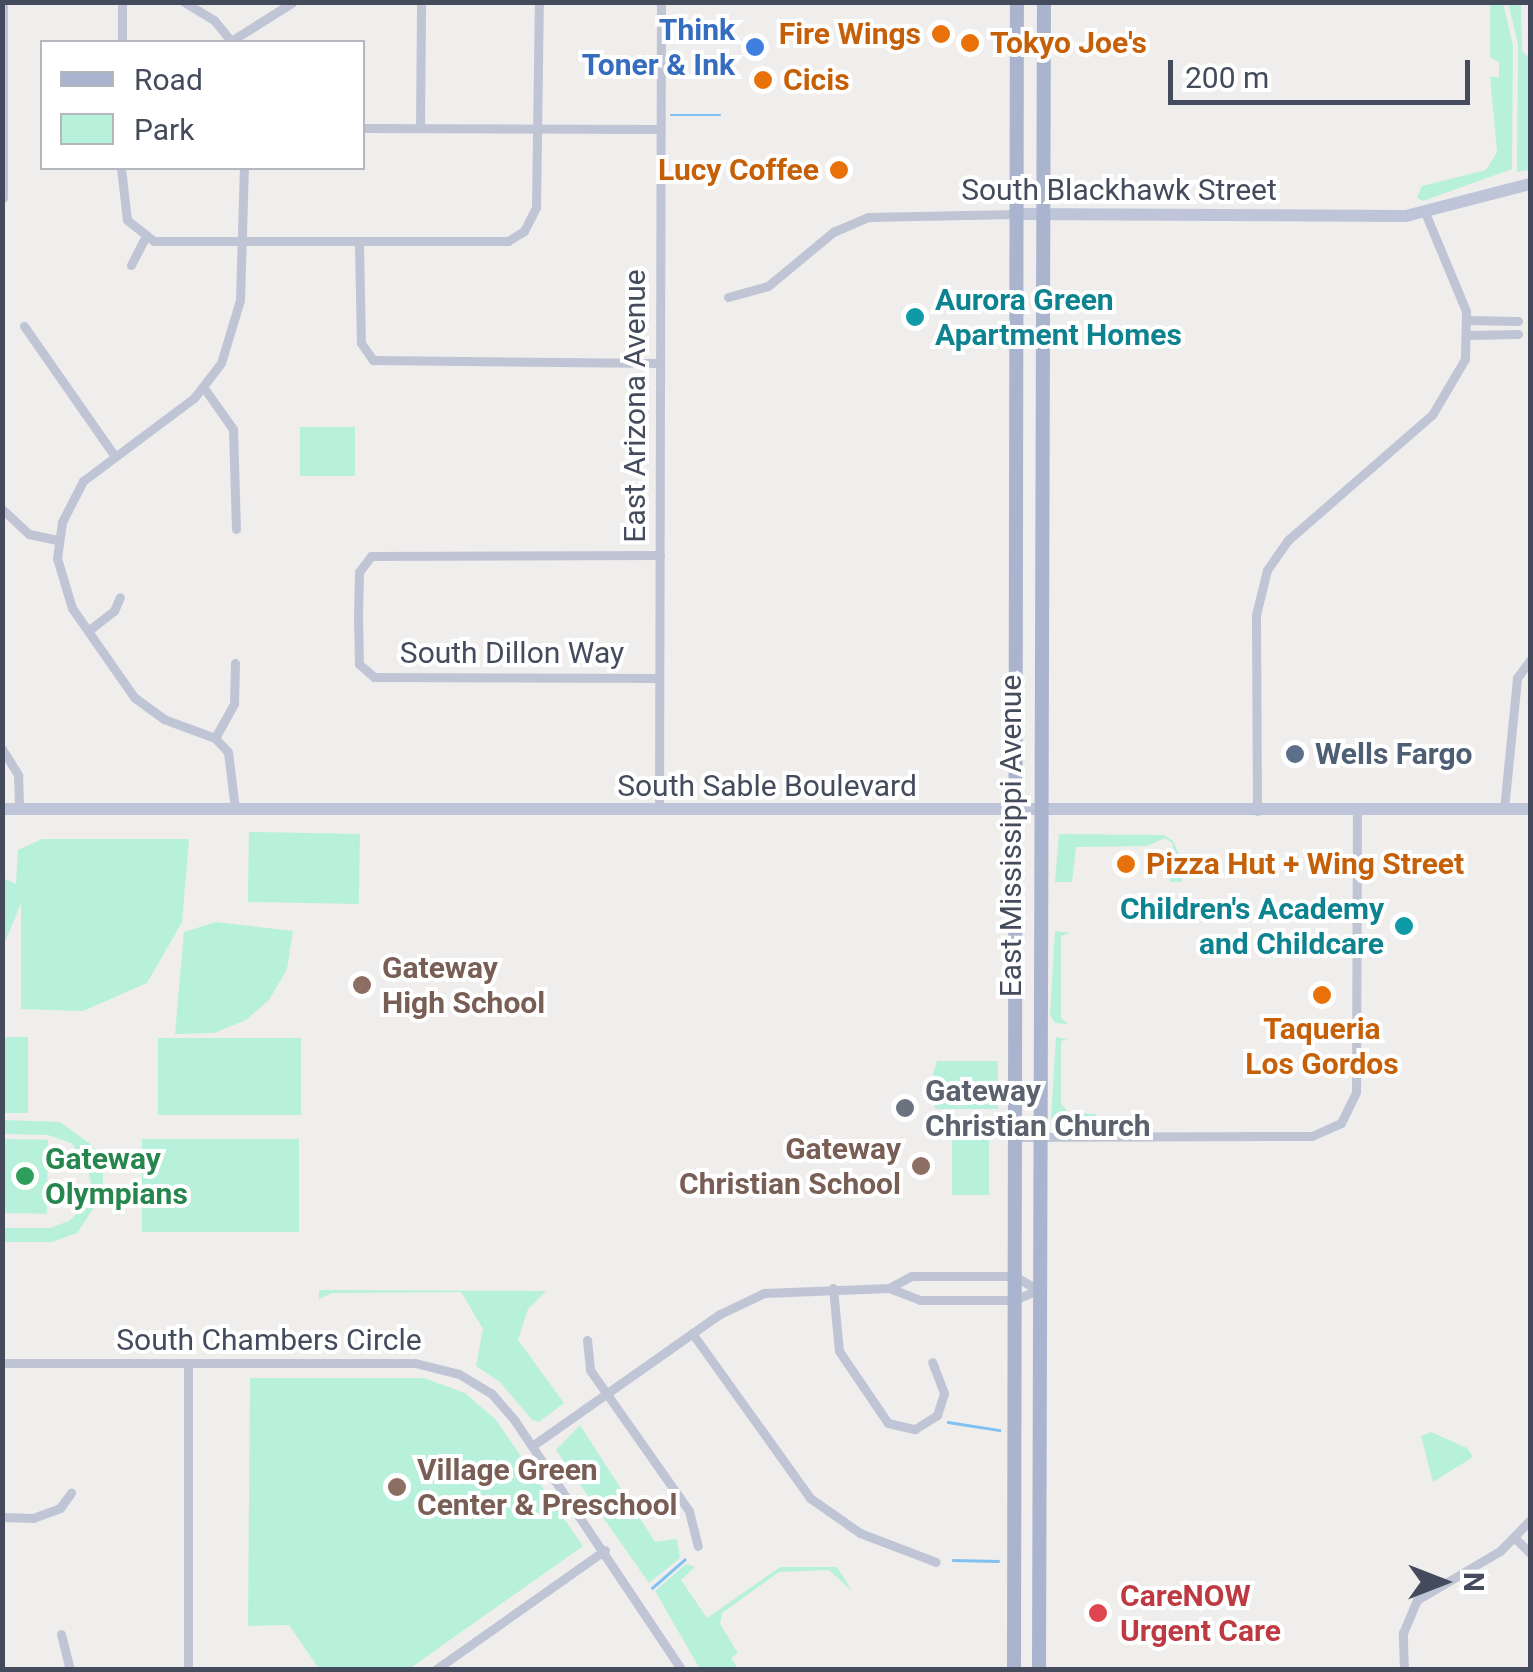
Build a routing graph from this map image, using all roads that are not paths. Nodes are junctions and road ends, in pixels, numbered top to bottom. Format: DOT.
graph roads {
  1 [pos="4,2"];
  2 [pos="122,2"];
  3 [pos="184,2"];
  4 [pos="293,2"];
  5 [pos="421,2"];
  6 [pos="539,2"];
  7 [pos="661,2"];
  8 [pos="1017,2"];
  9 [pos="1044,2"];
  10 [pos="122,40"];
  11 [pos="230,40"];
  12 [pos="235,40"];
  13 [pos="365,128"];
  14 [pos="420,128"];
  15 [pos="539,128"];
  16 [pos="660,129"];
  17 [pos="121,170"];
  18 [pos="244,170"];
  19 [pos="1530,184"];
  20 [pos="3,198"];
  21 [pos="1016,214"];
  22 [pos="1040,214"];
  23 [pos="1426,214"];
  24 [pos="145,237"];
  25 [pos="244,243"];
  26 [pos="360,244"];
  27 [pos="131,265"];
  28 [pos="728,297"];
  29 [pos="1467,320"];
  30 [pos="1518,321"];
  31 [pos="24,326"];
  32 [pos="1518,334"];
  33 [pos="1469,335"];
  34 [pos="660,363"];
  35 [pos="204,388"];
  36 [pos="114,455"];
  37 [pos="2,508"];
  38 [pos="236,529"];
  39 [pos="58,540"];
  40 [pos="660,555"];
  41 [pos="120,597"];
  42 [pos="88,631"];
  43 [pos="1530,660"];
  44 [pos="235,663"];
  45 [pos="659,678"];
  46 [pos="215,738"];
  47 [pos="2,749"];
  48 [pos="2,809"];
  49 [pos="20,809"];
  50 [pos="235,809"];
  51 [pos="1530,809"];
  52 [pos="659,810"];
  53 [pos="1257,810"];
  54 [pos="1357,810"];
  55 [pos="1504,810"];
  56 [pos="1012,813"];
  57 [pos="1038,813"];
  58 [pos="1038,1136"];
  59 [pos="1014,1137"];
  60 [pos="1014,1276"];
  61 [pos="833,1288"];
  62 [pos="889,1288"];
  63 [pos="1038,1290"];
  64 [pos="1014,1300"];
  65 [pos="692,1333"];
  66 [pos="586,1340"];
  67 [pos="932,1362"];
  68 [pos="2,1363"];
  69 [pos="188,1363"];
  70 [pos="606,1393"];
  71 [pos="532,1446"];
  72 [pos="71,1494"];
  73 [pos="2,1517"];
  74 [pos="1530,1520"];
  75 [pos="1514,1537"];
  76 [pos="698,1546"];
  77 [pos="604,1550"];
  78 [pos="1530,1553"];
  79 [pos="936,1562"];
  80 [pos="61,1634"];
  81 [pos="70,1670"];
  82 [pos="188,1670"];
  83 [pos="435,1670"];
  84 [pos="682,1670"];
  85 [pos="1014,1670"];
  86 [pos="1039,1670"];
  87 [pos="1404,1670"];
  1 -- 20 [label="street"];
  2 -- 10 [label="street"];
  3 -- 11 [label="street"];
  4 -- 12 [label="street"];
  5 -- 14 [label="street"];
  6 -- 15 [label="street"];
  7 -- 16 [label="street, East Arizona Avenue"];
  8 -- 21 [label="main road, East Mississippi Avenue"];
  9 -- 22 [label="main road, East Mississippi Avenue"];
  13 -- 14 [label="street"];
  14 -- 15 [label="street"];
  15 -- 16 [label="street"];
  15 -- 26 [label="street"];
  16 -- 34 [label="street, East Arizona Avenue"];
  17 -- 24 [label="street"];
  18 -- 25 [label="street"];
  19 -- 23 [label="street, South Blackhawk Street"];
  21 -- 22 [label="street, South Blackhawk Street"];
  21 -- 28 [label="street, South Blackhawk Street"];
  21 -- 56 [label="main road, East Mississippi Avenue"];
  22 -- 23 [label="street, South Blackhawk Street"];
  22 -- 57 [label="main road, East Mississippi Avenue"];
  23 -- 29 [label="street"];
  24 -- 25 [label="street"];
  24 -- 27 [label="street"];
  25 -- 26 [label="street"];
  25 -- 35 [label="street"];
  26 -- 34 [label="street"];
  29 -- 30 [label="street"];
  29 -- 33 [label="street"];
  31 -- 36 [label="street"];
  32 -- 33 [label="street"];
  33 -- 53 [label="street"];
  34 -- 40 [label="street, East Arizona Avenue"];
  35 -- 36 [label="street"];
  35 -- 38 [label="street"];
  36 -- 39 [label="street"];
  37 -- 39 [label="street"];
  39 -- 42 [label="street"];
  40 -- 45 [label="street, East Arizona Avenue"];
  40 -- 45 [label="street, South Dillon Way"];
  41 -- 42 [label="street"];
  42 -- 46 [label="street"];
  43 -- 55 [label="street"];
  44 -- 46 [label="street"];
  45 -- 52 [label="street, East Arizona Avenue"];
  46 -- 50 [label="street"];
  47 -- 49 [label="street"];
  48 -- 49 [label="street, South Sable Boulevard"];
  49 -- 50 [label="street, South Sable Boulevard"];
  50 -- 52 [label="street, South Sable Boulevard"];
  51 -- 55 [label="street, South Sable Boulevard"];
  52 -- 56 [label="street, South Sable Boulevard"];
  53 -- 54 [label="street, South Sable Boulevard"];
  53 -- 57 [label="street, South Sable Boulevard"];
  54 -- 55 [label="street, South Sable Boulevard"];
  54 -- 58 [label="street"];
  56 -- 57 [label="street, South Sable Boulevard"];
  56 -- 59 [label="main road, East Mississippi Avenue"];
  57 -- 58 [label="main road, East Mississippi Avenue"];
  58 -- 59 [label="street"];
  58 -- 63 [label="main road, East Mississippi Avenue"];
  59 -- 60 [label="main road, East Mississippi Avenue"];
  60 -- 62 [label="street"];
  60 -- 63 [label="street"];
  60 -- 64 [label="main road, East Mississippi Avenue"];
  61 -- 62 [label="street"];
  61 -- 65 [label="street"];
  61 -- 67 [label="street"];
  62 -- 64 [label="street"];
  63 -- 64 [label="street"];
  63 -- 86 [label="main road, East Mississippi Avenue"];
  64 -- 85 [label="main road, East Mississippi Avenue"];
  65 -- 70 [label="street"];
  65 -- 79 [label="street"];
  66 -- 70 [label="street"];
  68 -- 69 [label="street, South Chambers Circle"];
  69 -- 71 [label="street, South Chambers Circle"];
  69 -- 82 [label="street"];
  70 -- 71 [label="street"];
  70 -- 76 [label="street"];
  71 -- 77 [label="street, South Chambers Circle"];
  72 -- 73 [label="street"];
  74 -- 75 [label="street"];
  75 -- 78 [label="street"];
  75 -- 87 [label="street"];
  77 -- 83 [label="street"];
  77 -- 84 [label="street, South Chambers Circle"];
  80 -- 81 [label="street"];
}
